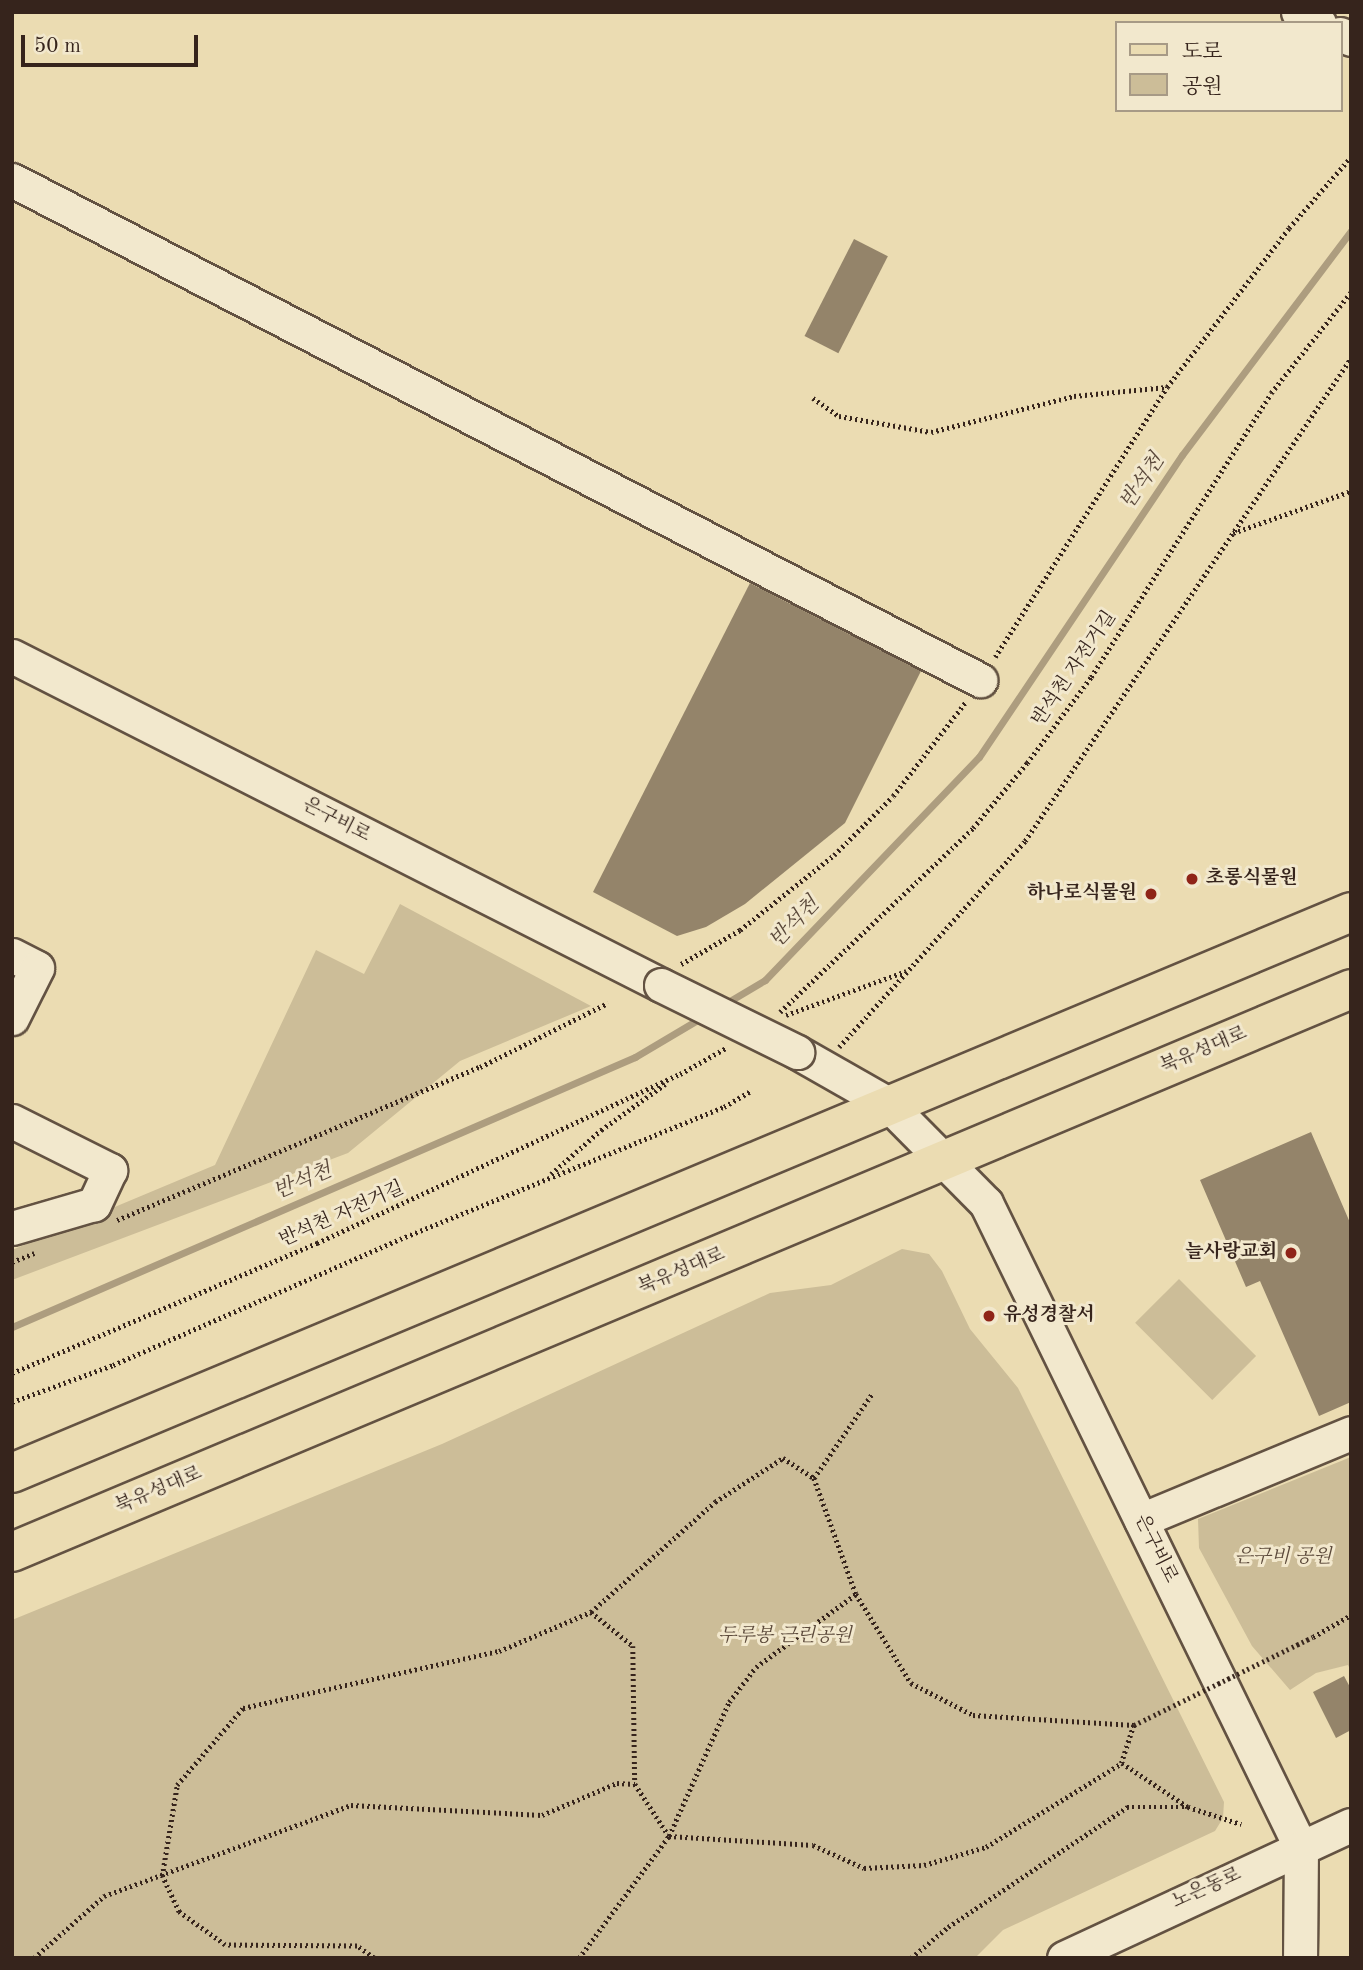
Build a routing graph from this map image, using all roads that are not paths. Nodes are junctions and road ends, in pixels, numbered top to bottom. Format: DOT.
graph roads {
  1 [pos="1298,12"];
  2 [pos="1314,21"];
  3 [pos="12,180"];
  4 [pos="12,656"];
  5 [pos="980,680"];
  6 [pos="1351,912"];
  7 [pos="12,955"];
  8 [pos="1351,989"];
  9 [pos="12,1018"];
  10 [pos="888,1104"];
  11 [pos="12,1121"];
  12 [pos="946,1162"];
  13 [pos="12,1228"];
  14 [pos="1351,1433"];
  15 [pos="12,1473"];
  16 [pos="1140,1520"];
  17 [pos="12,1552"];
  18 [pos="1351,1825"];
  19 [pos="1301,1848"];
  20 [pos="1064,1958"];
  21 [pos="1300,1958"];
  1 -- 2 [label="street"];
  3 -- 5 [label="street"];
  4 -- 10 [label="street, 은구비로, bridge"];
  6 -- 10 [label="main road"];
  7 -- 9 [label="street"];
  8 -- 12 [label="main road, 북유성대로"];
  10 -- 12 [label="street, 은구비로"];
  10 -- 15 [label="main road"];
  11 -- 13 [label="street"];
  12 -- 16 [label="street, 은구비로"];
  12 -- 17 [label="main road, 북유성대로"];
  14 -- 16 [label="street"];
  16 -- 19 [label="street, 은구비로"];
  18 -- 19 [label="street, 노은동로"];
  19 -- 20 [label="street, 노은동로"];
  19 -- 21 [label="street, 은구비로"];
}
